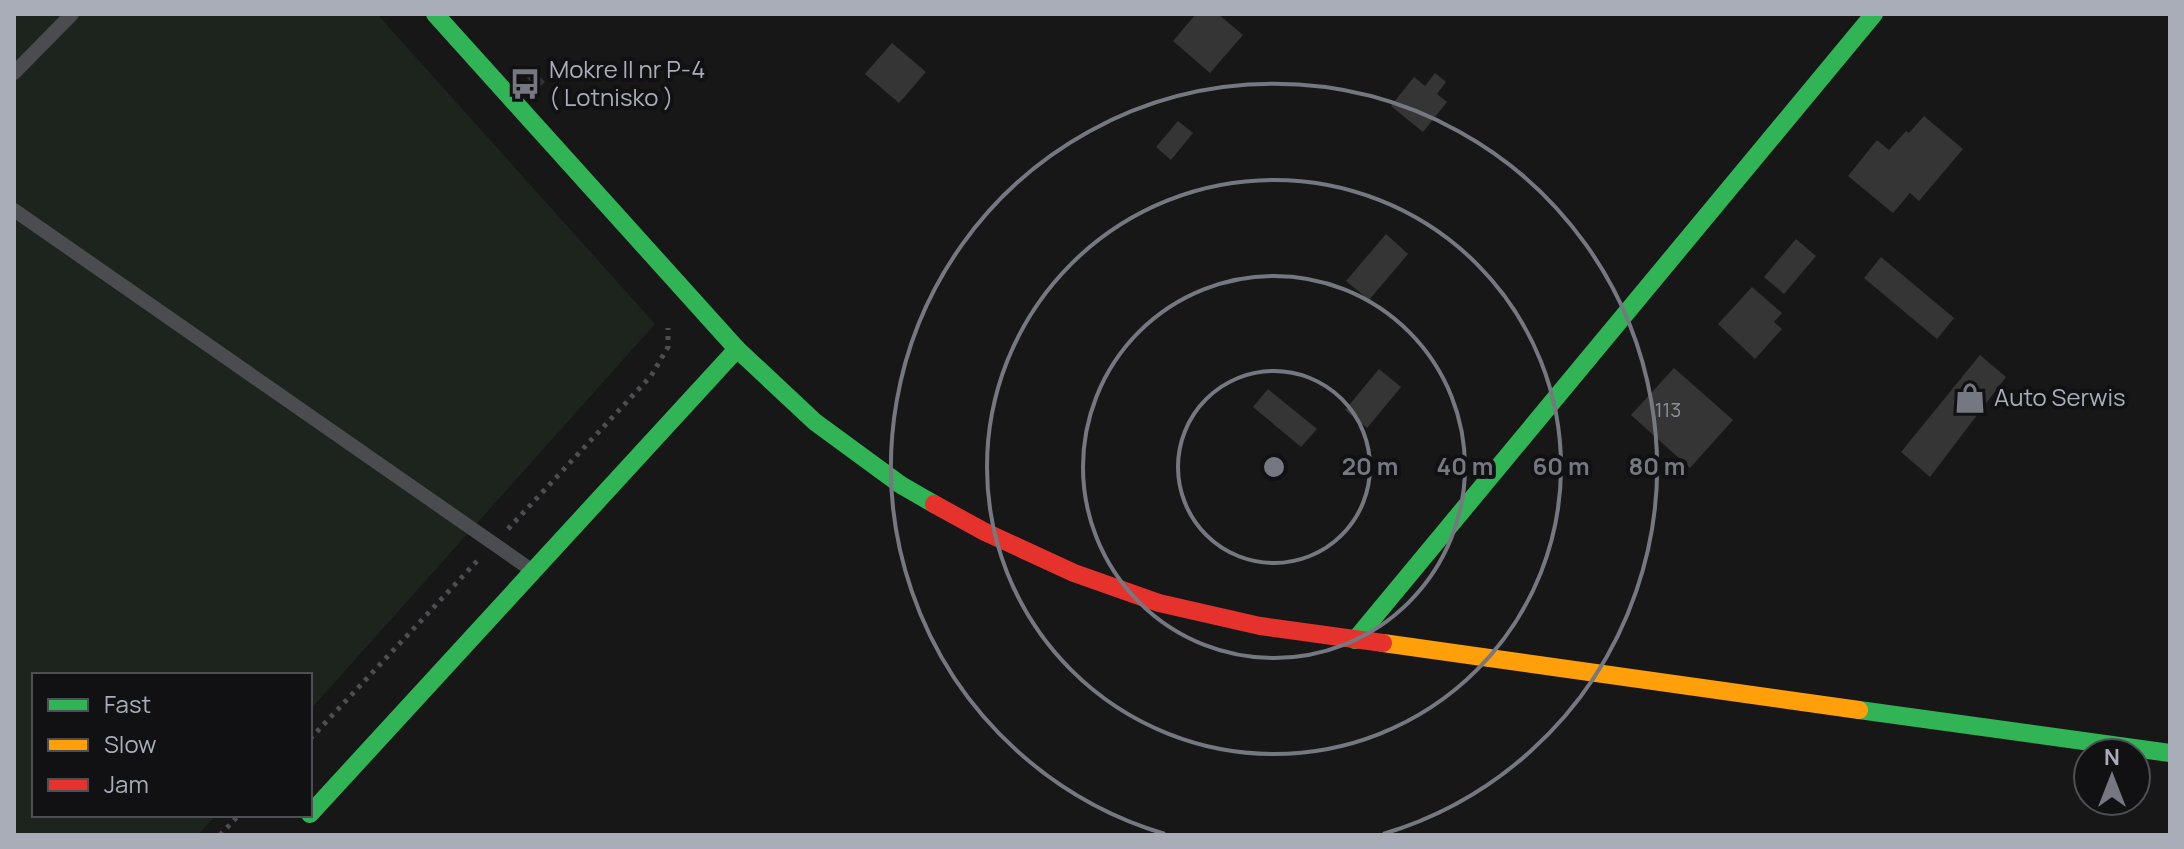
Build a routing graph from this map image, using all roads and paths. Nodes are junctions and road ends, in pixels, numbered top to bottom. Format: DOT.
graph roads {
  1 [pos="72,14"];
  2 [pos="435,14"];
  3 [pos="1874,14"];
  4 [pos="14,73"];
  5 [pos="14,210"];
  6 [pos="692,301"];
  7 [pos="737,349"];
  8 [pos="494,544"];
  9 [pos="533,571"];
  10 [pos="1355,640"];
  11 [pos="312,737"];
  12 [pos="2170,753"];
  13 [pos="312,811"];
  14 [pos="237,817"];
  15 [pos="220,835"];
  1 -- 4 [label="lane"];
  2 -- 6 [label="street"];
  3 -- 10 [label="street"];
  5 -- 8 [label="lane"];
  6 -- 7 [label="street"];
  6 -- 8 [label="path"];
  7 -- 9 [label="street"];
  7 -- 10 [label="street"];
  8 -- 9 [label="lane"];
  8 -- 11 [label="path"];
  9 -- 13 [label="street"];
  10 -- 12 [label="street"];
  14 -- 15 [label="path"];
}
